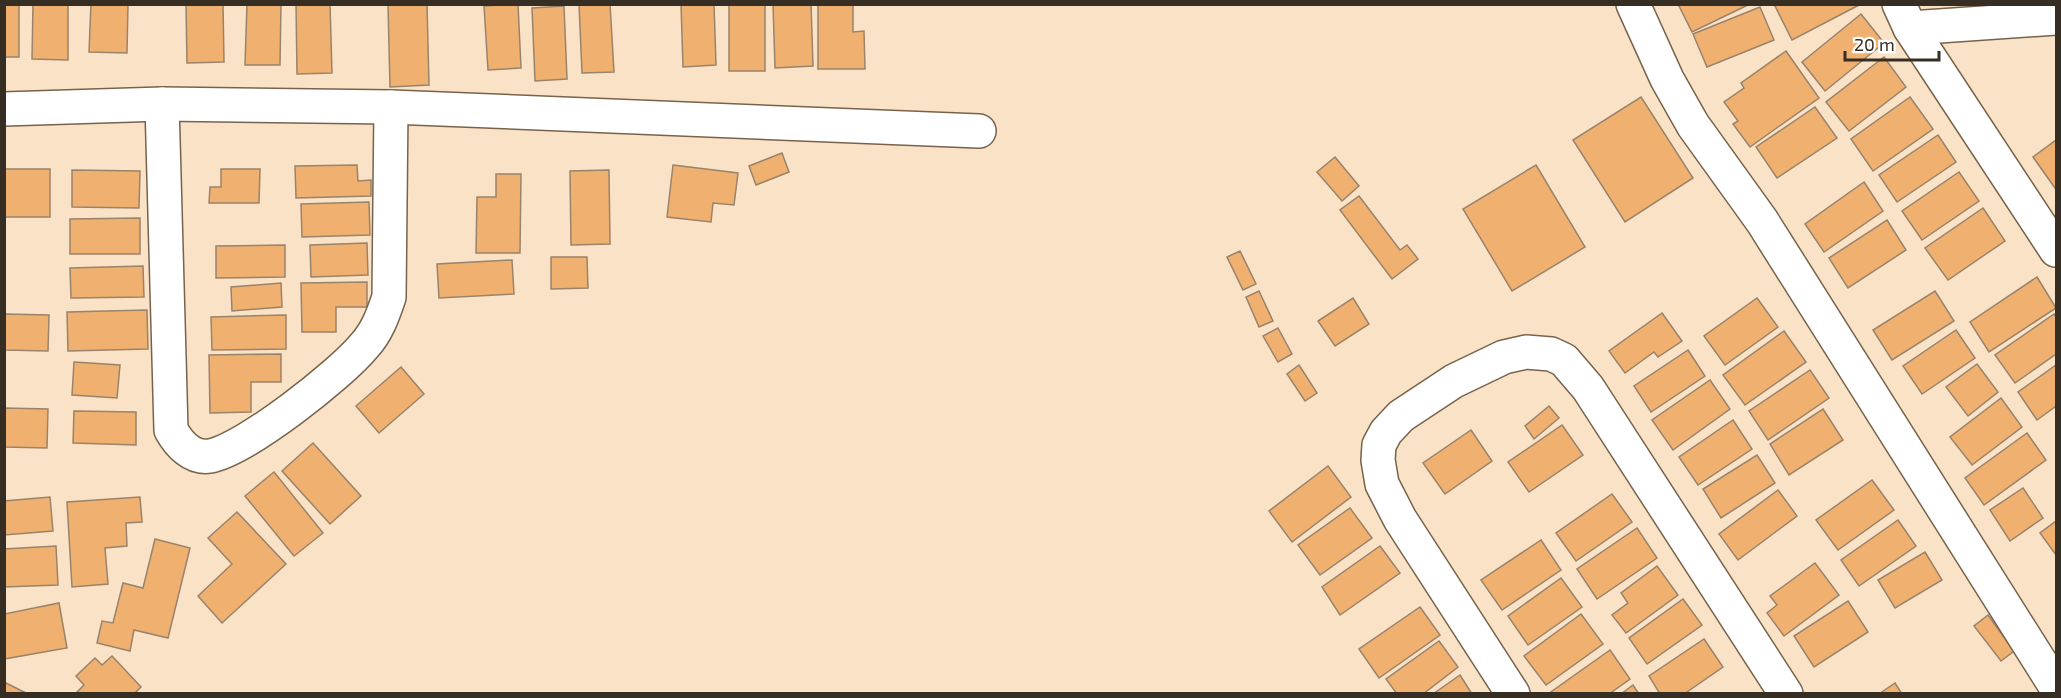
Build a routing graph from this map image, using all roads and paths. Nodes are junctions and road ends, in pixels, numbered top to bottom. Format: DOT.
graph roads {
  1 [pos="1633,4"];
  2 [pos="1904,16"];
  3 [pos="2056,18"];
  4 [pos="162,104"];
  5 [pos="392,107"];
  6 [pos="4,109"];
  7 [pos="979,131"];
  8 [pos="2056,250"];
  9 [pos="2056,687"];
  10 [pos="1513,693"];
  11 [pos="1786,693"];
  1 -- 9 [label="street"];
  2 -- 3 [label="street"];
  2 -- 8 [label="street"];
  4 -- 5 [label="street"];
  4 -- 5 [label="street"];
  4 -- 6 [label="street"];
  5 -- 7 [label="street"];
  10 -- 11 [label="street"];
}
